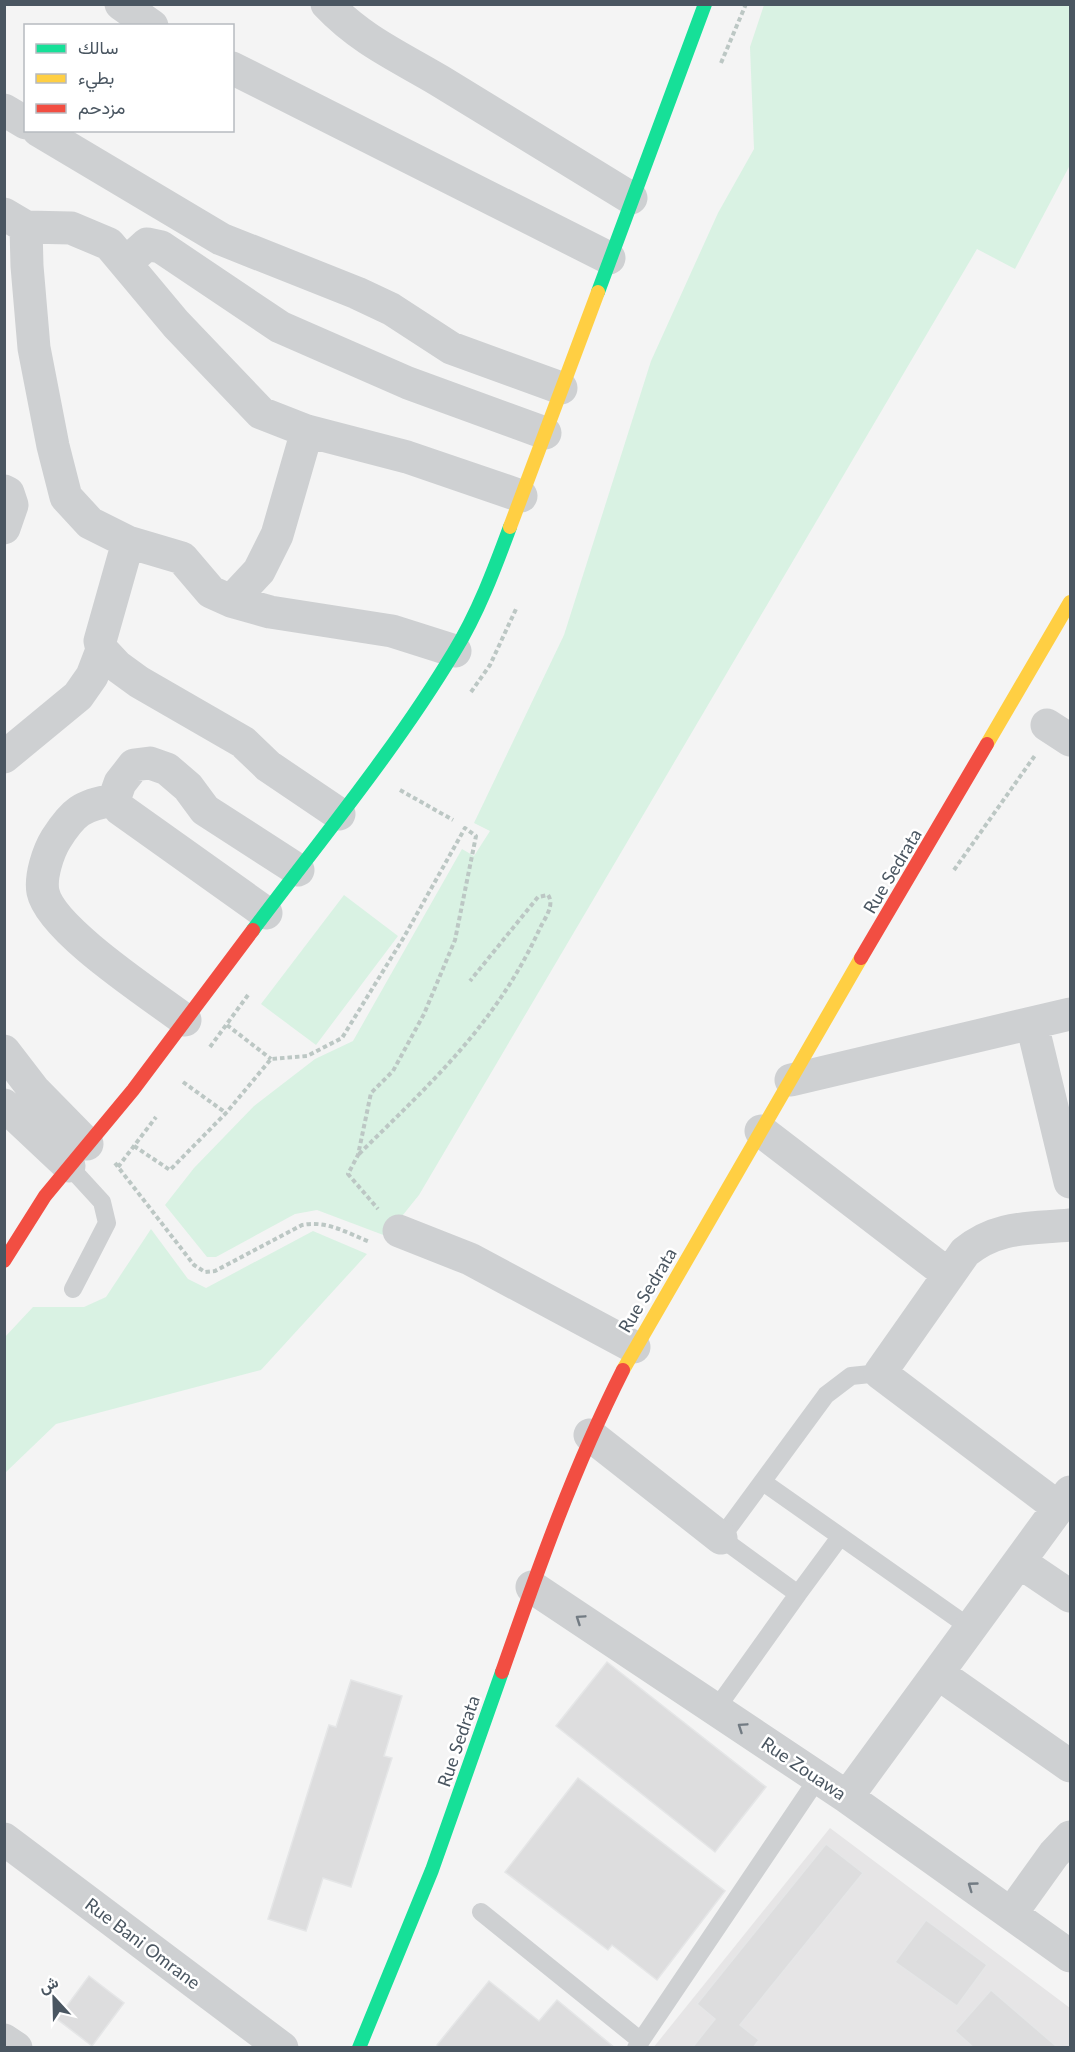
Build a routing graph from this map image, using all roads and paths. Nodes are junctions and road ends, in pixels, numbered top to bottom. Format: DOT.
graph roads {
  1 [pos="121,4"];
  2 [pos="327,4"];
  3 [pos="705,4"];
  4 [pos="149,24"];
  5 [pos="234,69"];
  6 [pos="4,110"];
  7 [pos="24,122"];
  8 [pos="41,132"];
  9 [pos="631,198"];
  10 [pos="15,221"];
  11 [pos="609,258"];
  12 [pos="126,263"];
  13 [pos="561,388"];
  14 [pos="307,431"];
  15 [pos="545,433"];
  16 [pos="4,491"];
  17 [pos="521,496"];
  18 [pos="4,528"];
  19 [pos="128,542"];
  20 [pos="231,601"];
  21 [pos="1071,602"];
  22 [pos="102,650"];
  23 [pos="454,651"];
  24 [pos="1057,731"];
  25 [pos="4,757"];
  26 [pos="400,790"];
  27 [pos="114,801"];
  28 [pos="991,801"];
  29 [pos="1000,805"];
  30 [pos="339,814"];
  31 [pos="453,820"];
  32 [pos="298,870"];
  33 [pos="952,873"];
  34 [pos="266,913"];
  35 [pos="470,981"];
  36 [pos="1071,1014"];
  37 [pos="185,1020"];
  38 [pos="1032,1024"];
  39 [pos="226,1025"];
  40 [pos="4,1051"];
  41 [pos="271,1059"];
  42 [pos="791,1080"];
  43 [pos="183,1082"];
  44 [pos="4,1105"];
  45 [pos="226,1113"];
  46 [pos="761,1131"];
  47 [pos="134,1146"];
  48 [pos="78,1155"];
  49 [pos="358,1155"];
  50 [pos="123,1174"];
  51 [pos="1071,1182"];
  52 [pos="1071,1225"];
  53 [pos="399,1231"];
  54 [pos="369,1242"];
  55 [pos="4,1261"];
  56 [pos="949,1275"];
  57 [pos="73,1289"];
  58 [pos="634,1347"];
  59 [pos="880,1373"];
  60 [pos="590,1435"];
  61 [pos="763,1482"];
  62 [pos="1065,1500"];
  63 [pos="840,1537"];
  64 [pos="721,1538"];
  65 [pos="1021,1563"];
  66 [pos="532,1587"];
  67 [pos="798,1594"];
  68 [pos="1071,1596"];
  69 [pos="972,1629"];
  70 [pos="939,1674"];
  71 [pos="716,1709"];
  72 [pos="1071,1766"];
  73 [pos="818,1778"];
  74 [pos="847,1797"];
  75 [pos="1071,1837"];
  76 [pos="4,1839"];
  77 [pos="481,1912"];
  78 [pos="1011,1914"];
  79 [pos="1071,1956"];
  80 [pos="639,2044"];
  81 [pos="282,2048"];
  82 [pos="359,2048"];
  1 -- 4 [label="street"];
  2 -- 9 [label="street"];
  3 -- 9 [label="street"];
  5 -- 11 [label="street"];
  6 -- 7 [label="street"];
  8 -- 13 [label="street"];
  9 -- 11 [label="street"];
  10 -- 12 [label="street"];
  10 -- 19 [label="street"];
  11 -- 13 [label="street"];
  12 -- 14 [label="street"];
  12 -- 15 [label="street"];
  13 -- 15 [label="street"];
  14 -- 17 [label="street"];
  14 -- 20 [label="street"];
  15 -- 17 [label="street"];
  16 -- 18 [label="street"];
  17 -- 23 [label="street"];
  19 -- 20 [label="street"];
  19 -- 22 [label="street"];
  20 -- 23 [label="street"];
  21 -- 42 [label="street, Rue Sedrata"];
  22 -- 25 [label="street"];
  22 -- 30 [label="street"];
  23 -- 30 [label="street"];
  24 -- 29 [label="path"];
  26 -- 31 [label="path"];
  27 -- 32 [label="street"];
  27 -- 34 [label="street"];
  27 -- 37 [label="street"];
  28 -- 29 [label="path"];
  29 -- 33 [label="path"];
  30 -- 32 [label="street"];
  32 -- 34 [label="street"];
  34 -- 37 [label="street"];
  35 -- 49 [label="path"];
  36 -- 38 [label="street"];
  37 -- 48 [label="street"];
  38 -- 42 [label="street"];
  38 -- 51 [label="street"];
  39 -- 41 [label="path"];
  40 -- 48 [label="street"];
  41 -- 45 [label="path"];
  41 -- 49 [label="path"];
  42 -- 46 [label="street, Rue Sedrata"];
  43 -- 45 [label="path"];
  44 -- 48 [label="street"];
  45 -- 47 [label="path"];
  46 -- 56 [label="street"];
  46 -- 58 [label="street, Rue Sedrata"];
  48 -- 55 [label="street"];
  48 -- 57 [label="lane"];
  49 -- 53 [label="path"];
  50 -- 54 [label="path"];
  52 -- 56 [label="street"];
  53 -- 58 [label="street"];
  56 -- 59 [label="street"];
  58 -- 60 [label="street, Rue Sedrata"];
  59 -- 61 [label="lane"];
  59 -- 62 [label="street"];
  60 -- 64 [label="street"];
  60 -- 66 [label="street, Rue Sedrata"];
  61 -- 63 [label="lane"];
  61 -- 64 [label="lane"];
  62 -- 65 [label="street"];
  63 -- 67 [label="lane"];
  63 -- 69 [label="lane"];
  64 -- 67 [label="lane"];
  65 -- 68 [label="street"];
  65 -- 69 [label="street"];
  71 -- 66 [label="street, Rue Zouawa, one-way"];
  66 -- 82 [label="street, Rue Sedrata"];
  67 -- 71 [label="lane"];
  69 -- 70 [label="street"];
  70 -- 72 [label="street"];
  70 -- 74 [label="street"];
  73 -- 71 [label="street, Rue Zouawa, one-way"];
  73 -- 74 [label="street, Rue Zouawa"];
  73 -- 80 [label="lane"];
  78 -- 74 [label="street, Rue Zouawa, one-way"];
  75 -- 78 [label="street"];
  76 -- 81 [label="street, Rue Bani Omrane"];
  77 -- 80 [label="lane"];
  78 -- 79 [label="street, Rue Zouawa"];
}
